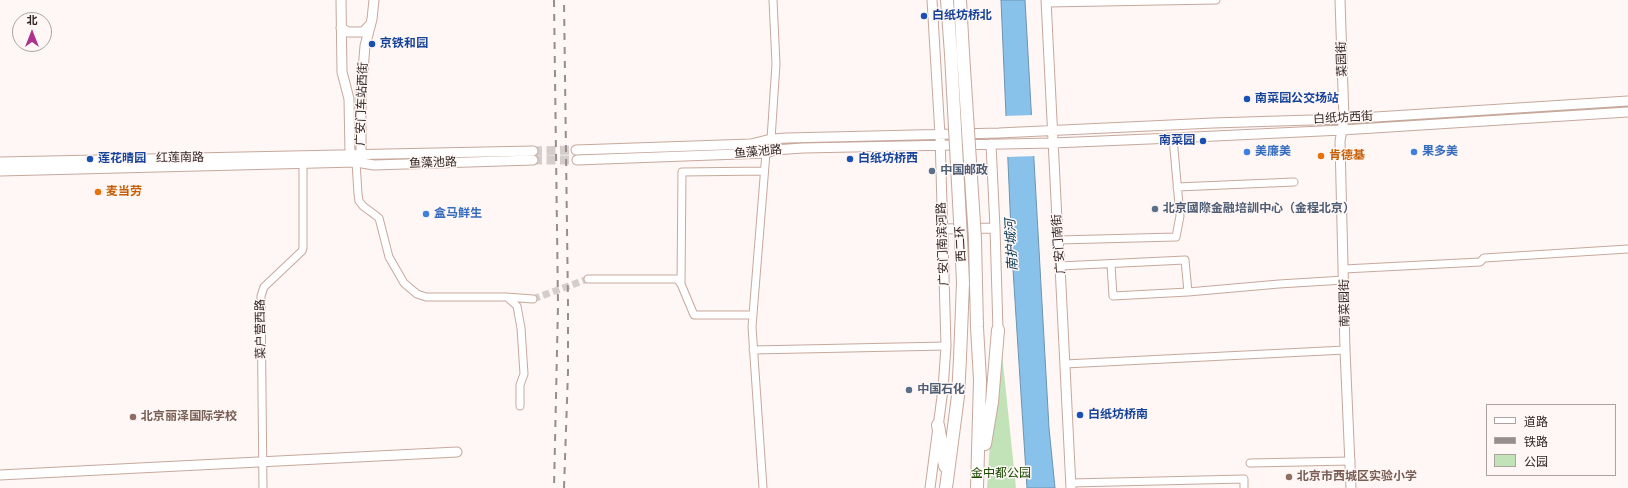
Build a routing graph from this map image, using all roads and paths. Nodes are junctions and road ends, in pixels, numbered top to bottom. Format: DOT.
graph roads {
  1 [pos="341,0"];
  2 [pos="374,0"];
  3 [pos="773,0"];
  4 [pos="932,0"];
  5 [pos="947,0"];
  6 [pos="960,0"];
  7 [pos="1216,0"];
  8 [pos="1340,0"];
  9 [pos="1049,2"];
  10 [pos="370,25"];
  11 [pos="341,28"];
  12 [pos="1628,100"];
  13 [pos="1628,112"];
  14 [pos="1344,119"];
  15 [pos="1055,129"];
  16 [pos="1342,130"];
  17 [pos="940,134"];
  18 [pos="1173,138"];
  19 [pos="771,140"];
  20 [pos="1056,143"];
  21 [pos="995,144"];
  22 [pos="940,145"];
  23 [pos="766,153"];
  24 [pos="350,154"];
  25 [pos="533,155"];
  26 [pos="359,158"];
  27 [pos="0,162"];
  28 [pos="303,164"];
  29 [pos="0,171"];
  30 [pos="764,171"];
  31 [pos="1294,182"];
  32 [pos="1176,187"];
  33 [pos="995,228"];
  34 [pos="943,229"];
  35 [pos="1060,240"];
  36 [pos="1628,249"];
  37 [pos="1111,265"];
  38 [pos="1063,266"];
  39 [pos="1344,268"];
  40 [pos="588,279"];
  41 [pos="1344,280"];
  42 [pos="681,284"];
  43 [pos="1188,292"];
  44 [pos="506,297"];
  45 [pos="533,299"];
  46 [pos="752,314"];
  47 [pos="998,330"];
  48 [pos="946,346"];
  49 [pos="753,350"];
  50 [pos="1345,350"];
  51 [pos="1067,364"];
  52 [pos="520,406"];
  53 [pos="938,425"];
  54 [pos="457,452"];
  55 [pos="263,461"];
  56 [pos="1351,461"];
  57 [pos="1250,463"];
  58 [pos="0,475"];
  59 [pos="947,483"];
  60 [pos="978,483"];
  61 [pos="1074,485"];
  62 [pos="263,488"];
  63 [pos="763,488"];
  64 [pos="930,488"];
  65 [pos="1244,488"];
  66 [pos="1351,488"];
  1 -- 11 [label="main road, 广安门车站西街"];
  2 -- 10 [label="main road, 广安门车站西街"];
  3 -- 19 [label="street"];
  4 -- 17 [label="main road, 广安门南滨河路"];
  5 -- 59 [label="highway, 西二环, bridge"];
  6 -- 60 [label="highway, 西二环, bridge"];
  7 -- 9 [label="street"];
  8 -- 14 [label="main road, 菜园街"];
  9 -- 15 [label="main road, 广安门南街"];
  10 -- 11 [label="main road"];
  10 -- 26 [label="main road, 广安门车站西街"];
  11 -- 24 [label="main road, 广安门车站西街"];
  12 -- 14 [label="main road, 白纸坊西街"];
  13 -- 16 [label="main road, 白纸坊西街"];
  14 -- 15 [label="main road, 白纸坊西街"];
  14 -- 16 [label="main road, 南菜园街"];
  15 -- 17 [label="main road, 白纸坊西街"];
  15 -- 20 [label="main road, 广安门南街"];
  16 -- 18 [label="main road, 白纸坊西街"];
  16 -- 39 [label="main road, 南菜园街"];
  17 -- 19 [label="main road, 鱼藻池路"];
  17 -- 22 [label="main road, 广安门南滨河路"];
  18 -- 20 [label="main road, 白纸坊西街"];
  18 -- 32 [label="street"];
  19 -- 23 [label="main road, 鱼藻池路"];
  20 -- 21 [label="main road, 白纸坊西街"];
  20 -- 35 [label="main road, 广安门南街"];
  21 -- 22 [label="main road"];
  21 -- 33 [label="main road"];
  22 -- 23 [label="main road, 鱼藻池路"];
  22 -- 34 [label="main road, 广安门南滨河路"];
  23 -- 30 [label="street"];
  24 -- 26 [label="main road, 广安门车站西街"];
  24 -- 27 [label="main road, 红莲南路"];
  25 -- 26 [label="main road, 鱼藻池路"];
  26 -- 28 [label="main road, 红莲南路"];
  26 -- 44 [label="street"];
  28 -- 29 [label="main road, 红莲南路"];
  28 -- 55 [label="street, 菜户营西路"];
  30 -- 42 [label="street"];
  30 -- 46 [label="street"];
  31 -- 32 [label="street"];
  32 -- 35 [label="street"];
  33 -- 34 [label="main road"];
  33 -- 47 [label="main road"];
  34 -- 48 [label="main road, 广安门南滨河路"];
  35 -- 38 [label="main road, 广安门南街"];
  36 -- 39 [label="street"];
  37 -- 38 [label="street"];
  37 -- 43 [label="street"];
  37 -- 43 [label="street"];
  38 -- 51 [label="main road, 广安门南街"];
  39 -- 41 [label="main road, 南菜园街"];
  40 -- 42 [label="street"];
  41 -- 43 [label="street"];
  41 -- 50 [label="main road, 南菜园街"];
  42 -- 46 [label="street"];
  44 -- 45 [label="street"];
  44 -- 52 [label="street"];
  46 -- 49 [label="street"];
  47 -- 60 [label="highway"];
  48 -- 49 [label="street"];
  48 -- 53 [label="main road, 广安门南滨河路"];
  49 -- 63 [label="street"];
  50 -- 51 [label="street"];
  50 -- 56 [label="main road, 南菜园街"];
  51 -- 61 [label="main road, 广安门南街"];
  53 -- 59 [label="highway"];
  53 -- 64 [label="main road, 广安门南滨河路"];
  54 -- 55 [label="main road"];
  55 -- 58 [label="main road"];
  55 -- 62 [label="street, 菜户营西路"];
  56 -- 57 [label="street"];
  56 -- 66 [label="main road, 南菜园街"];
  61 -- 65 [label="street"];
}
